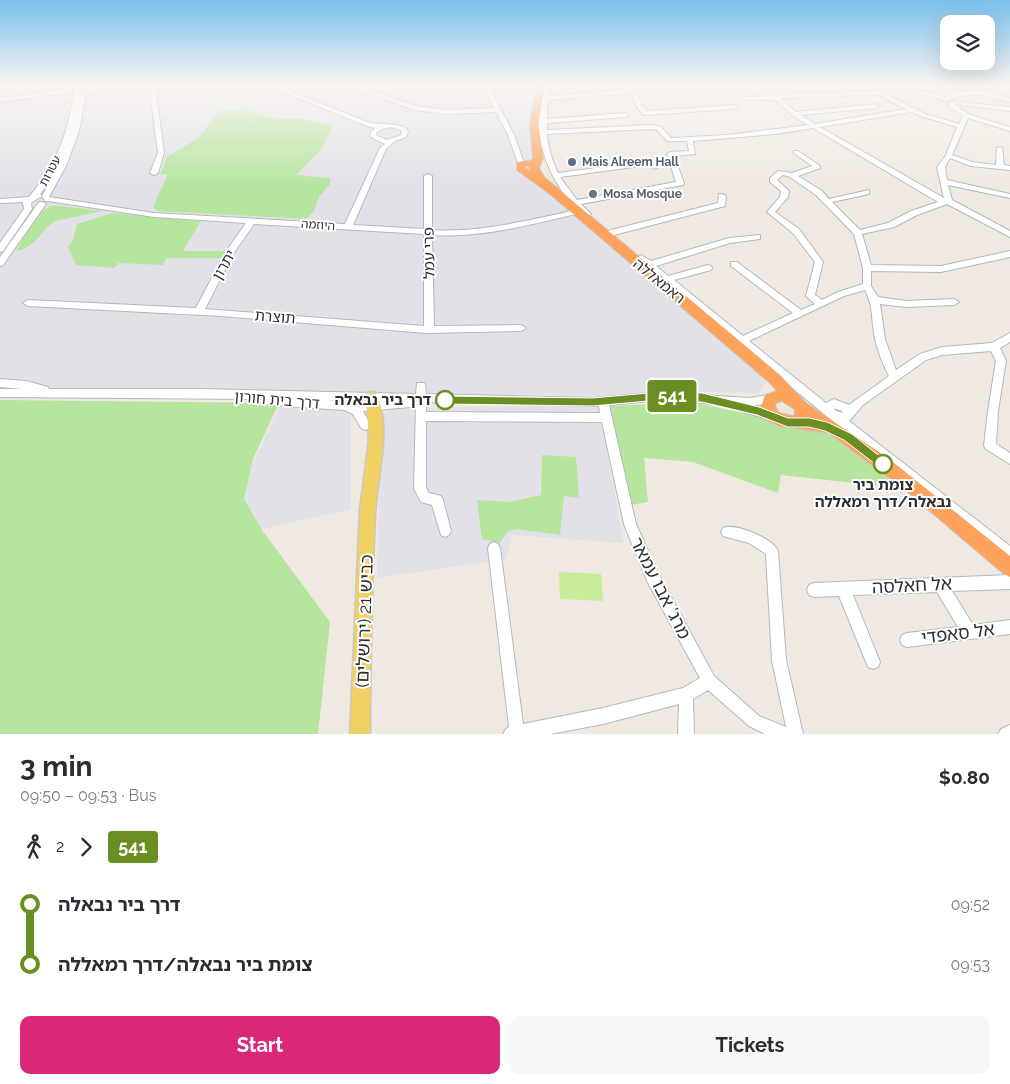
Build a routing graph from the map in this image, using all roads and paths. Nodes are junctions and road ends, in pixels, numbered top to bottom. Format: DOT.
graph roads {
  1 [pos="72,118"];
  2 [pos="78,118"];
  3 [pos="156,118"];
  4 [pos="352,118"];
  5 [pos="503,118"];
  6 [pos="535,118"];
  7 [pos="571,118"];
  8 [pos="801,118"];
  9 [pos="857,118"];
  10 [pos="936,118"];
  11 [pos="965,118"];
  12 [pos="974,118"];
  13 [pos="990,118"];
  14 [pos="542,120"];
  15 [pos="987,122"];
  16 [pos="369,125"];
  17 [pos="813,125"];
  18 [pos="960,126"];
  19 [pos="382,127"];
  20 [pos="1010,129"];
  21 [pos="374,131"];
  22 [pos="542,132"];
  23 [pos="690,140"];
  24 [pos="382,145"];
  25 [pos="1000,148"];
  26 [pos="538,152"];
  27 [pos="796,152"];
  28 [pos="950,156"];
  29 [pos="527,164"];
  30 [pos="654,168"];
  31 [pos="1000,168"];
  32 [pos="1010,168"];
  33 [pos="154,173"];
  34 [pos="556,175"];
  35 [pos="792,175"];
  36 [pos="428,176"];
  37 [pos="945,182"];
  38 [pos="554,192"];
  39 [pos="866,192"];
  40 [pos="722,196"];
  41 [pos="1010,196"];
  42 [pos="45,200"];
  43 [pos="4,201"];
  44 [pos="30,201"];
  45 [pos="828,201"];
  46 [pos="948,201"];
  47 [pos="576,207"];
  48 [pos="252,221"];
  49 [pos="348,227"];
  50 [pos="429,232"];
  51 [pos="610,233"];
  52 [pos="858,233"];
  53 [pos="1010,234"];
  54 [pos="757,237"];
  55 [pos="0,249"];
  56 [pos="1010,254"];
  57 [pos="0,263"];
  58 [pos="734,264"];
  59 [pos="648,265"];
  60 [pos="708,268"];
  61 [pos="867,268"];
  62 [pos="667,279"];
  63 [pos="867,286"];
  64 [pos="875,300"];
  65 [pos="954,302"];
  66 [pos="28,303"];
  67 [pos="822,304"];
  68 [pos="198,312"];
  69 [pos="800,314"];
  70 [pos="521,328"];
  71 [pos="429,330"];
  72 [pos="1010,337"];
  73 [pos="742,340"];
  74 [pos="994,347"];
  75 [pos="765,370"];
  76 [pos="895,376"];
  77 [pos="795,383"];
  78 [pos="0,384"];
  79 [pos="421,386"];
  80 [pos="876,391"];
  81 [pos="0,393"];
  82 [pos="52,393"];
  83 [pos="200,393"];
  84 [pos="702,397"];
  85 [pos="771,398"];
  86 [pos="420,401"];
  87 [pos="603,402"];
  88 [pos="370,403"];
  89 [pos="837,403"];
  90 [pos="391,405"];
  91 [pos="342,406"];
  92 [pos="797,409"];
  93 [pos="848,414"];
  94 [pos="833,415"];
  95 [pos="420,416"];
  96 [pos="607,418"];
  97 [pos="780,420"];
  98 [pos="370,426"];
  99 [pos="871,443"];
  100 [pos="1010,459"];
  101 [pos="445,531"];
  102 [pos="727,532"];
  103 [pos="494,548"];
  104 [pos="1010,554"];
  105 [pos="1010,568"];
  106 [pos="1010,582"];
  107 [pos="940,584"];
  108 [pos="843,588"];
  109 [pos="814,590"];
  110 [pos="1010,627"];
  111 [pos="969,632"];
  112 [pos="906,640"];
  113 [pos="873,662"];
  114 [pos="709,681"];
  115 [pos="686,695"];
  116 [pos="515,733"];
  117 [pos="360,734"];
  118 [pos="686,734"];
  119 [pos="783,734"];
  120 [pos="795,734"];
  1 -- 44 [label="street, עטרות"];
  2 -- 42 [label="street, עטרות"];
  3 -- 33 [label="street"];
  4 -- 16 [label="street"];
  5 -- 29 [label="street"];
  6 -- 26 [label="highway"];
  7 -- 14 [label="street"];
  8 -- 17 [label="street"];
  9 -- 17 [label="street"];
  10 -- 18 [label="street"];
  11 -- 18 [label="street"];
  12 -- 15 [label="street"];
  13 -- 15 [label="street"];
  14 -- 22 [label="street"];
  15 -- 20 [label="street"];
  16 -- 19 [label="street"];
  16 -- 21 [label="street"];
  17 -- 23 [label="street"];
  17 -- 46 [label="street"];
  18 -- 28 [label="street"];
  19 -- 21 [label="street"];
  19 -- 24 [label="street"];
  21 -- 24 [label="street"];
  22 -- 23 [label="street"];
  22 -- 34 [label="street"];
  23 -- 47 [label="street, היוזמה"];
  24 -- 49 [label="street"];
  25 -- 31 [label="street"];
  26 -- 29 [label="highway"];
  26 -- 38 [label="highway"];
  27 -- 35 [label="street"];
  28 -- 31 [label="street"];
  28 -- 37 [label="street"];
  29 -- 38 [label="highway, ראמאללה"];
  30 -- 34 [label="street"];
  31 -- 32 [label="street"];
  34 -- 47 [label="street"];
  35 -- 45 [label="street"];
  35 -- 67 [label="street"];
  36 -- 50 [label="street, פרי עמל"];
  37 -- 41 [label="street"];
  37 -- 46 [label="street"];
  38 -- 47 [label="highway, ראמאללה"];
  39 -- 45 [label="street"];
  40 -- 51 [label="street"];
  42 -- 44 [label="street, היוזמה"];
  42 -- 48 [label="street, היוזמה"];
  42 -- 57 [label="street, עטרות"];
  43 -- 44 [label="street"];
  44 -- 55 [label="street, עטרות"];
  45 -- 52 [label="street"];
  46 -- 52 [label="street"];
  46 -- 53 [label="street"];
  47 -- 50 [label="street, היוזמה"];
  47 -- 51 [label="street"];
  47 -- 75 [label="highway, ראמאללה"];
  48 -- 49 [label="street, היוזמה"];
  48 -- 68 [label="street, יתרון"];
  49 -- 50 [label="street, היוזמה"];
  50 -- 71 [label="street, פרי עמל"];
  51 -- 59 [label="street"];
  52 -- 61 [label="street"];
  54 -- 59 [label="street"];
  56 -- 61 [label="street"];
  58 -- 69 [label="street"];
  59 -- 62 [label="street"];
  60 -- 62 [label="street"];
  61 -- 63 [label="street"];
  62 -- 73 [label="street"];
  63 -- 64 [label="street"];
  63 -- 67 [label="street"];
  64 -- 65 [label="street"];
  64 -- 76 [label="street"];
  66 -- 68 [label="street, תוצרת"];
  67 -- 69 [label="street"];
  68 -- 71 [label="street, תוצרת"];
  69 -- 73 [label="street"];
  70 -- 71 [label="street, תוצרת"];
  72 -- 74 [label="street"];
  73 -- 77 [label="street"];
  74 -- 76 [label="street"];
  74 -- 100 [label="street"];
  75 -- 85 [label="highway"];
  75 -- 92 [label="highway, ראמאללה"];
  76 -- 80 [label="street"];
  77 -- 89 [label="street"];
  77 -- 94 [label="street"];
  78 -- 82 [label="street"];
  79 -- 86 [label="street"];
  80 -- 89 [label="street"];
  80 -- 93 [label="street"];
  81 -- 82 [label="street, דרך בית חורון"];
  82 -- 83 [label="street, דרך בית חורון"];
  83 -- 88 [label="street, דרך בית חורון"];
  83 -- 91 [label="street, דרך בית חורון"];
  84 -- 85 [label="street, דרך בית חורון"];
  84 -- 87 [label="street, דרך בית חורון"];
  84 -- 97 [label="street, דרך בית חורון"];
  85 -- 92 [label="highway"];
  85 -- 97 [label="highway"];
  86 -- 87 [label="street, דרך בית חורון"];
  86 -- 88 [label="street, דרך בית חורון"];
  86 -- 90 [label="street, דרך בית חורון"];
  86 -- 95 [label="street"];
  87 -- 96 [label="street, מרג' אבו עמאר"];
  88 -- 90 [label="street, דרך בית חורון"];
  88 -- 91 [label="street, דרך בית חורון"];
  88 -- 98 [label="main road, כביש 21 (ירושלים)"];
  89 -- 93 [label="street"];
  89 -- 94 [label="street"];
  90 -- 98 [label="street"];
  91 -- 98 [label="street"];
  92 -- 97 [label="highway"];
  92 -- 105 [label="highway"];
  93 -- 94 [label="street"];
  93 -- 99 [label="street"];
  94 -- 99 [label="street"];
  95 -- 96 [label="street"];
  95 -- 101 [label="street"];
  96 -- 114 [label="street, מרג' אבו עמאר"];
  98 -- 117 [label="main road, כביש 21 (ירושלים)"];
  99 -- 104 [label="street"];
  102 -- 120 [label="street"];
  103 -- 116 [label="street"];
  106 -- 107 [label="street, אל חאלסה"];
  107 -- 108 [label="street, אל חאלסה"];
  107 -- 111 [label="street"];
  108 -- 109 [label="street, אל חאלסה"];
  108 -- 113 [label="street"];
  110 -- 111 [label="street, אל סאפדי"];
  111 -- 112 [label="street, אל סאפדי"];
  114 -- 115 [label="street"];
  114 -- 119 [label="street, מרג' אבו עמאר"];
  115 -- 116 [label="street"];
  115 -- 118 [label="street"];
}
